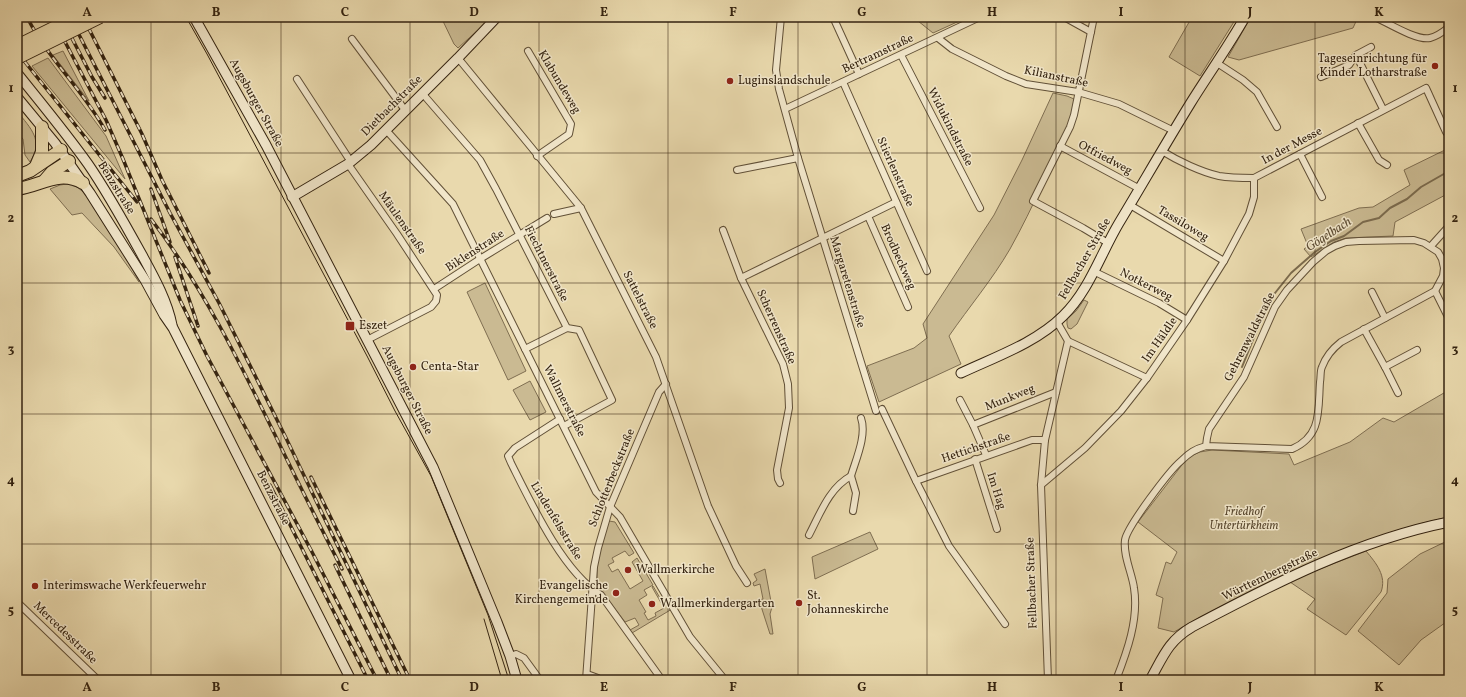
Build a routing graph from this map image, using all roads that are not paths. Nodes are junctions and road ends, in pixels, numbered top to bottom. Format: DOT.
graph roads {
  1 [pos="76,17"];
  2 [pos="100,17"];
  3 [pos="194,17"];
  4 [pos="497,17"];
  5 [pos="781,17"];
  6 [pos="833,17"];
  7 [pos="980,17"];
  8 [pos="1064,17"];
  9 [pos="1094,17"];
  10 [pos="1245,17"];
  11 [pos="1375,17"];
  12 [pos="1449,27"];
  13 [pos="49,30"];
  14 [pos="70,32"];
  15 [pos="1091,32"];
  16 [pos="938,38"];
  17 [pos="352,39"];
  18 [pos="17,41"];
  19 [pos="17,46"];
  20 [pos="1371,47"];
  21 [pos="528,51"];
  22 [pos="901,55"];
  23 [pos="1356,55"];
  24 [pos="17,58"];
  25 [pos="458,58"];
  26 [pos="1217,63"];
  27 [pos="17,66"];
  28 [pos="17,73"];
  29 [pos="859,74"];
  30 [pos="1321,77"];
  31 [pos="297,79"];
  32 [pos="843,82"];
  33 [pos="1078,92"];
  34 [pos="422,93"];
  35 [pos="17,97"];
  36 [pos="785,109"];
  37 [pos="405,110"];
  38 [pos="1383,110"];
  39 [pos="54,119"];
  40 [pos="1358,123"];
  41 [pos="42,127"];
  42 [pos="1277,127"];
  43 [pos="386,130"];
  44 [pos="1174,131"];
  45 [pos="1446,132"];
  46 [pos="1060,146"];
  47 [pos="75,147"];
  48 [pos="61,150"];
  49 [pos="1162,151"];
  50 [pos="1300,154"];
  51 [pos="537,156"];
  52 [pos="798,158"];
  53 [pos="68,161"];
  54 [pos="349,163"];
  55 [pos="1387,165"];
  56 [pos="36,167"];
  57 [pos="737,170"];
  58 [pos="17,176"];
  59 [pos="1254,178"];
  60 [pos="44,180"];
  61 [pos="83,183"];
  62 [pos="17,189"];
  63 [pos="1140,189"];
  64 [pos="292,197"];
  65 [pos="1322,197"];
  66 [pos="896,202"];
  67 [pos="1130,205"];
  68 [pos="582,208"];
  69 [pos="980,208"];
  70 [pos="554,214"];
  71 [pos="868,216"];
  72 [pos="547,218"];
  73 [pos="1449,226"];
  74 [pos="723,230"];
  75 [pos="519,236"];
  76 [pos="822,238"];
  77 [pos="1108,243"];
  78 [pos="1431,246"];
  79 [pos="480,259"];
  80 [pos="1224,261"];
  81 [pos="927,271"];
  82 [pos="1093,271"];
  83 [pos="1446,277"];
  84 [pos="742,278"];
  85 [pos="1435,291"];
  86 [pos="436,292"];
  87 [pos="1372,292"];
  88 [pos="908,307"];
  89 [pos="1385,318"];
  90 [pos="1449,319"];
  91 [pos="1187,320"];
  92 [pos="1057,322"];
  93 [pos="173,328"];
  94 [pos="567,328"];
  95 [pos="1364,329"];
  96 [pos="367,340"];
  97 [pos="1068,341"];
  98 [pos="525,349"];
  99 [pos="1417,350"];
  100 [pos="1385,366"];
  101 [pos="961,373"];
  102 [pos="1147,378"];
  103 [pos="666,384"];
  104 [pos="1056,392"];
  105 [pos="1398,393"];
  106 [pos="960,400"];
  107 [pos="882,408"];
  108 [pos="876,412"];
  109 [pos="861,418"];
  110 [pos="560,419"];
  111 [pos="973,425"];
  112 [pos="564,426"];
  113 [pos="1045,440"];
  114 [pos="1206,446"];
  115 [pos="986,455"];
  116 [pos="975,459"];
  117 [pos="851,476"];
  118 [pos="916,481"];
  119 [pos="780,483"];
  120 [pos="1041,485"];
  121 [pos="610,507"];
  122 [pos="853,511"];
  123 [pos="1449,522"];
  124 [pos="997,530"];
  125 [pos="810,535"];
  126 [pos="747,584"];
  127 [pos="592,590"];
  128 [pos="17,602"];
  129 [pos="1005,624"];
  130 [pos="510,656"];
  131 [pos="587,677"];
  132 [pos="98,680"];
  133 [pos="351,680"];
  134 [pos="517,680"];
  135 [pos="540,680"];
  136 [pos="600,680"];
  137 [pos="662,680"];
  138 [pos="725,680"];
  139 [pos="1048,680"];
  140 [pos="1116,680"];
  141 [pos="1150,680"];
  1 -- 13 [label="highway, bridge"];
  2 -- 14 [label="highway, bridge"];
  3 -- 64 [label="main road, Augsburger Straße"];
  4 -- 25 [label="main road, Dietbachstraße"];
  5 -- 36 [label="street, Margaretenstraße"];
  6 -- 29 [label="street"];
  7 -- 16 [label="street, Bertramstraße"];
  8 -- 15 [label="street"];
  9 -- 15 [label="street"];
  10 -- 26 [label="main road, Fellbacher Straße"];
  11 -- 12 [label="street"];
  13 -- 18 [label="highway, bridge"];
  13 -- 19 [label="highway, bridge"];
  14 -- 24 [label="highway, bridge"];
  14 -- 27 [label="highway, bridge"];
  15 -- 33 [label="street"];
  16 -- 22 [label="street, Bertramstraße"];
  16 -- 33 [label="street, Kilianstraße"];
  17 -- 37 [label="street"];
  20 -- 23 [label="street"];
  21 -- 51 [label="street, Klabundeweg"];
  22 -- 29 [label="street, Bertramstraße"];
  22 -- 69 [label="street, Widukindstraße"];
  23 -- 30 [label="street"];
  23 -- 38 [label="street"];
  25 -- 34 [label="main road, Dietbachstraße"];
  25 -- 51 [label="street, Sattelstraße"];
  26 -- 42 [label="street"];
  26 -- 44 [label="main road, Fellbacher Straße"];
  28 -- 39 [label="main road, Benzstraße"];
  29 -- 32 [label="street, Bertramstraße"];
  31 -- 54 [label="street, Mäulenstraße"];
  32 -- 36 [label="street, Bertramstraße"];
  32 -- 66 [label="street, Stierlenstraße"];
  33 -- 44 [label="street, Kilianstraße"];
  33 -- 46 [label="street"];
  34 -- 37 [label="main road, Dietbachstraße"];
  34 -- 75 [label="street, Fiechtnerstraße"];
  35 -- 41 [label="main road, Benzstraße"];
  36 -- 52 [label="street, Margaretenstraße"];
  37 -- 43 [label="main road, Dietbachstraße"];
  38 -- 40 [label="street, In der Messe"];
  38 -- 45 [label="street, In der Messe"];
  39 -- 41 [label="main road"];
  39 -- 47 [label="main road, Benzstraße"];
  40 -- 50 [label="street, In der Messe"];
  40 -- 55 [label="street"];
  41 -- 48 [label="main road, Benzstraße"];
  41 -- 56 [label="highway"];
  43 -- 54 [label="main road, Dietbachstraße"];
  43 -- 79 [label="street, Wallmerstraße"];
  44 -- 49 [label="main road, Fellbacher Straße"];
  46 -- 63 [label="street, Otfriedweg"];
  46 -- 77 [label="street"];
  47 -- 48 [label="main road"];
  47 -- 53 [label="main road"];
  47 -- 93 [label="main road, Benzstraße"];
  48 -- 53 [label="main road, Benzstraße"];
  48 -- 56 [label="highway"];
  49 -- 59 [label="street, In der Messe"];
  49 -- 63 [label="main road, Fellbacher Straße"];
  50 -- 59 [label="street, In der Messe"];
  50 -- 65 [label="street"];
  51 -- 68 [label="street, Sattelstraße"];
  52 -- 57 [label="street"];
  52 -- 76 [label="street, Margaretenstraße"];
  53 -- 60 [label="highway"];
  53 -- 61 [label="main road, Benzstraße"];
  54 -- 64 [label="main road, Dietbachstraße"];
  54 -- 86 [label="street, Mäulenstraße"];
  56 -- 58 [label="highway"];
  59 -- 80 [label="street, Im Häldle"];
  60 -- 61 [label="highway"];
  60 -- 62 [label="highway"];
  61 -- 93 [label="main road, Benzstraße"];
  63 -- 67 [label="main road, Fellbacher Straße"];
  64 -- 96 [label="main road, Augsburger Straße"];
  66 -- 71 [label="street"];
  66 -- 81 [label="street, Stierlenstraße"];
  67 -- 77 [label="main road, Fellbacher Straße"];
  67 -- 80 [label="street, Tassiloweg"];
  68 -- 70 [label="street"];
  68 -- 103 [label="street, Sattelstraße"];
  71 -- 76 [label="street"];
  71 -- 88 [label="street, Brodbeckweg"];
  72 -- 75 [label="street, Biklenstraße"];
  73 -- 78 [label="street"];
  74 -- 84 [label="street, Scherrenstraße"];
  75 -- 79 [label="street, Biklenstraße"];
  75 -- 94 [label="street, Fiechtnerstraße"];
  76 -- 84 [label="street"];
  76 -- 108 [label="street, Margaretenstraße"];
  77 -- 82 [label="main road, Fellbacher Straße"];
  78 -- 83 [label="street"];
  78 -- 114 [label="street, Gehrenwaldstraße"];
  79 -- 86 [label="street, Biklenstraße"];
  79 -- 98 [label="street, Wallmerstraße"];
  80 -- 91 [label="street, Im Häldle"];
  82 -- 91 [label="street, Notkerweg"];
  82 -- 92 [label="main road, Fellbacher Straße"];
  83 -- 85 [label="street"];
  84 -- 119 [label="street, Scherrenstraße"];
  85 -- 89 [label="street"];
  85 -- 90 [label="street"];
  86 -- 96 [label="street, Biklenstraße"];
  87 -- 89 [label="street"];
  89 -- 95 [label="street"];
  91 -- 102 [label="street, Im Häldle"];
  92 -- 97 [label="street"];
  92 -- 101 [label="main road, Fellbacher Straße"];
  93 -- 133 [label="main road, Benzstraße"];
  94 -- 98 [label="street"];
  94 -- 112 [label="street"];
  95 -- 100 [label="street"];
  95 -- 114 [label="street"];
  96 -- 130 [label="main road, Augsburger Straße"];
  97 -- 102 [label="street"];
  97 -- 104 [label="street, Fellbacher Straße"];
  98 -- 110 [label="street, Wallmerstraße"];
  99 -- 100 [label="street"];
  100 -- 105 [label="street"];
  102 -- 120 [label="street, Im Häldle"];
  103 -- 121 [label="street, Schlotterbeckstraße"];
  103 -- 126 [label="street, Sattelstraße"];
  104 -- 111 [label="street, Munkweg"];
  104 -- 113 [label="street, Fellbacher Straße"];
  106 -- 111 [label="street, Im Hag"];
  107 -- 118 [label="street"];
  109 -- 117 [label="street"];
  110 -- 112 [label="street, Wallmerstraße"];
  110 -- 127 [label="street, Lindenfelsstraße"];
  111 -- 115 [label="street, Im Hag"];
  112 -- 121 [label="street, Wallmerstraße"];
  113 -- 115 [label="street, Hettichstraße"];
  113 -- 120 [label="street, Fellbacher Straße"];
  114 -- 140 [label="street"];
  115 -- 116 [label="street, Hettichstraße"];
  116 -- 118 [label="street, Hettichstraße"];
  116 -- 124 [label="street, Im Hag"];
  117 -- 122 [label="street"];
  117 -- 125 [label="street"];
  118 -- 129 [label="street"];
  120 -- 139 [label="street, Fellbacher Straße"];
  121 -- 127 [label="street, Schlotterbeckstraße"];
  121 -- 138 [label="street, Wallmerstraße"];
  123 -- 141 [label="main road, Württembergstraße"];
  127 -- 131 [label="street, Schlotterbeckstraße"];
  127 -- 137 [label="street, Lindenfelsstraße"];
  128 -- 132 [label="street, Mercedesstraße"];
  130 -- 134 [label="main road, Augsburger Straße"];
  130 -- 135 [label="street"];
  131 -- 136 [label="street"];
}
